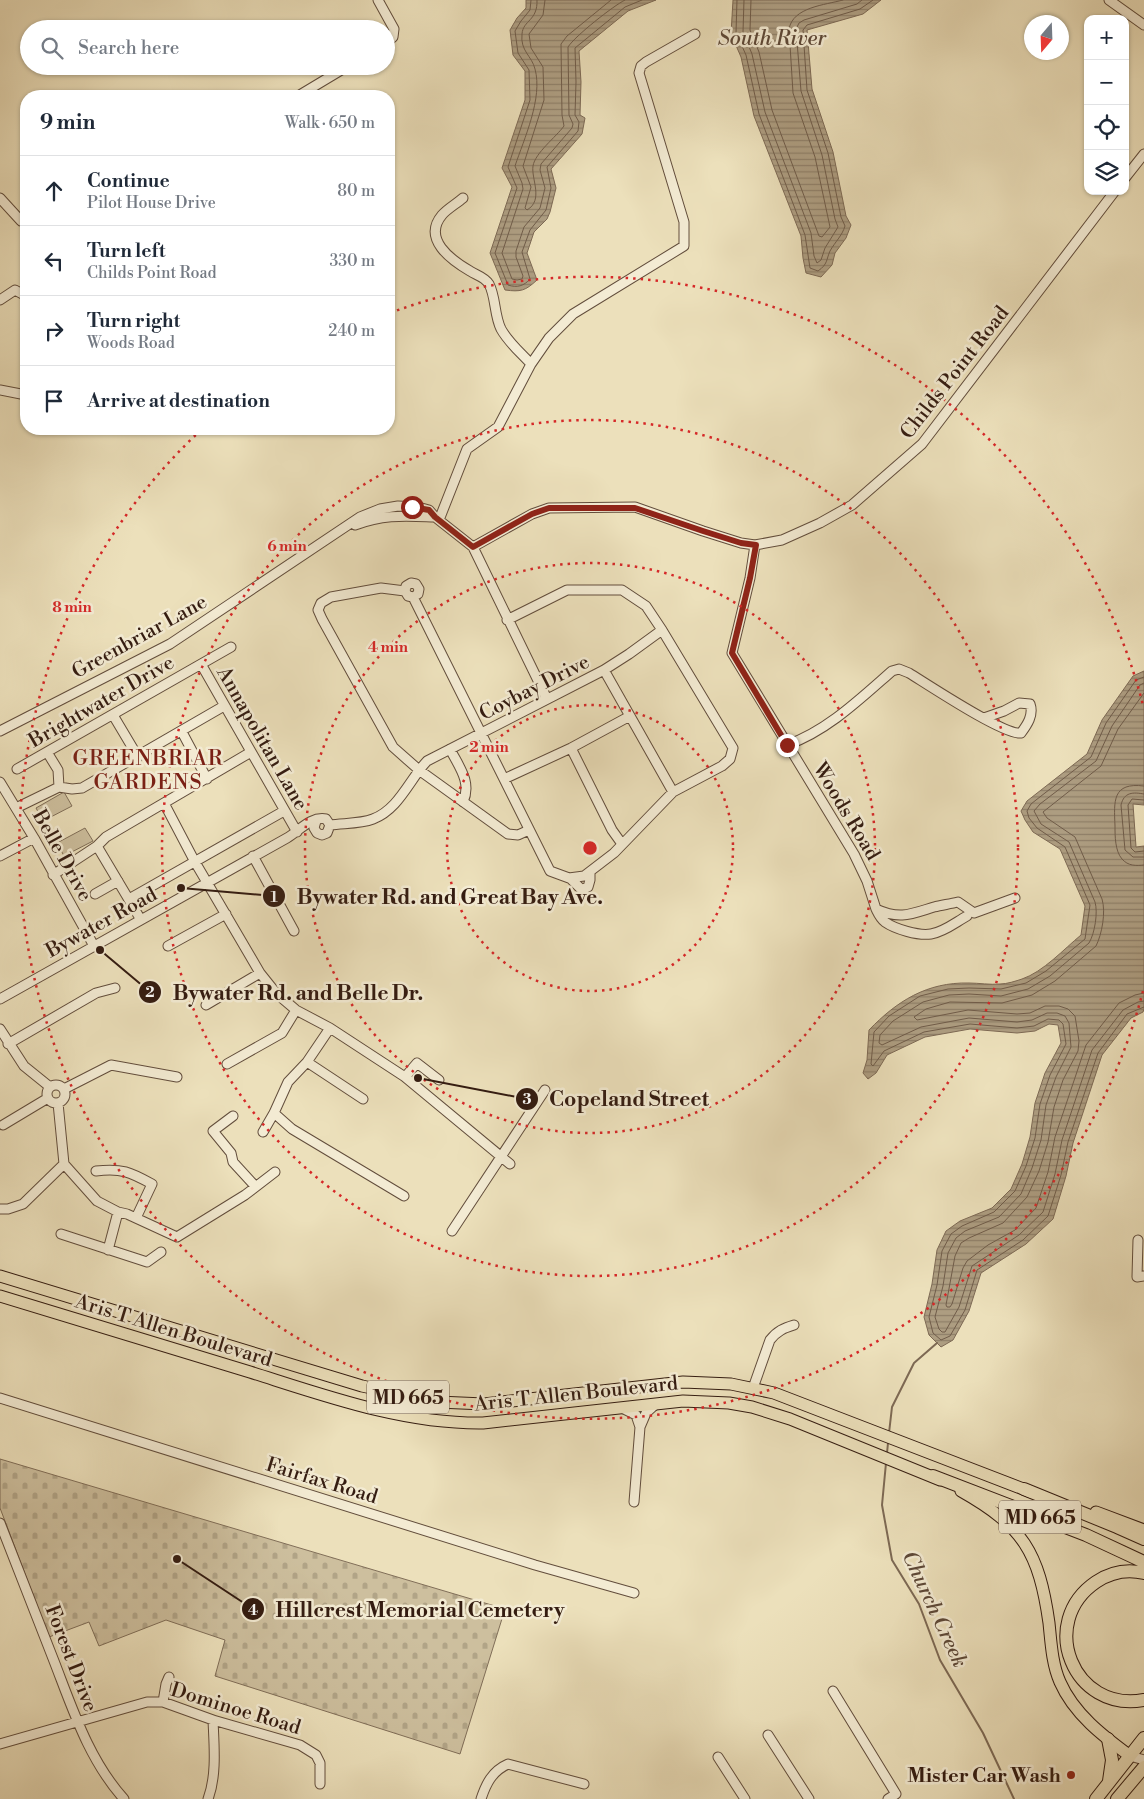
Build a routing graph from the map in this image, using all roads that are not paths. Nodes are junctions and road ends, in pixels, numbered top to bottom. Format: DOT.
graph roads {
  1 [pos="378,0"];
  2 [pos="1109,0"];
  3 [pos="389,20"];
  4 [pos="1144,25"];
  5 [pos="695,34"];
  6 [pos="333,75"];
  7 [pos="308,90"];
  8 [pos="1144,154"];
  9 [pos="1129,173"];
  10 [pos="1112,195"];
  11 [pos="0,198"];
  12 [pos="463,198"];
  13 [pos="20,221"];
  14 [pos="20,292"];
  15 [pos="0,300"];
  16 [pos="531,364"];
  17 [pos="0,390"];
  18 [pos="20,394"];
  19 [pos="437,518"];
  20 [pos="756,545"];
  21 [pos="473,547"];
  22 [pos="405,591"];
  23 [pos="413,597"];
  24 [pos="507,620"];
  25 [pos="662,630"];
  26 [pos="231,647"];
  27 [pos="202,664"];
  28 [pos="604,670"];
  29 [pos="547,699"];
  30 [pos="224,706"];
  31 [pos="113,715"];
  32 [pos="630,716"];
  33 [pos="984,718"];
  34 [pos="0,731"];
  35 [pos="182,732"];
  36 [pos="482,734"];
  37 [pos="787,745"];
  38 [pos="571,748"];
  39 [pos="450,749"];
  40 [pos="47,752"];
  41 [pos="251,752"];
  42 [pos="138,757"];
  43 [pos="17,769"];
  44 [pos="419,770"];
  45 [pos="207,779"];
  46 [pos="504,779"];
  47 [pos="0,782"];
  48 [pos="59,786"];
  49 [pos="673,792"];
  50 [pos="463,802"];
  51 [pos="164,803"];
  52 [pos="16,808"];
  53 [pos="284,811"];
  54 [pos="315,824"];
  55 [pos="330,826"];
  56 [pos="529,830"];
  57 [pos="297,832"];
  58 [pos="34,838"];
  59 [pos="622,844"];
  60 [pos="97,846"];
  61 [pos="0,856"];
  62 [pos="253,856"];
  63 [pos="195,862"];
  64 [pos="590,872"];
  65 [pos="53,875"];
  66 [pos="570,878"];
  67 [pos="118,880"];
  68 [pos="207,882"];
  69 [pos="95,894"];
  70 [pos="1015,898"];
  71 [pos="129,899"];
  72 [pos="876,908"];
  73 [pos="226,914"];
  74 [pos="967,916"];
  75 [pos="141,920"];
  76 [pos="294,931"];
  77 [pos="94,946"];
  78 [pos="168,946"];
  79 [pos="260,973"];
  80 [pos="115,988"];
  81 [pos="0,999"];
  82 [pos="206,1005"];
  83 [pos="296,1010"];
  84 [pos="330,1028"];
  85 [pos="0,1030"];
  86 [pos="8,1044"];
  87 [pos="307,1062"];
  88 [pos="227,1064"];
  89 [pos="177,1077"];
  90 [pos="405,1077"];
  91 [pos="439,1080"];
  92 [pos="50,1088"];
  93 [pos="64,1089"];
  94 [pos="545,1090"];
  95 [pos="48,1098"];
  96 [pos="363,1099"];
  97 [pos="58,1103"];
  98 [pos="274,1113"];
  99 [pos="233,1116"];
  100 [pos="3,1125"];
  101 [pos="263,1132"];
  102 [pos="501,1156"];
  103 [pos="64,1164"];
  104 [pos="510,1164"];
  105 [pos="96,1172"];
  106 [pos="275,1172"];
  107 [pos="255,1186"];
  108 [pos="404,1196"];
  109 [pos="0,1209"];
  110 [pos="118,1212"];
  111 [pos="136,1218"];
  112 [pos="452,1232"];
  113 [pos="62,1234"];
  114 [pos="108,1250"];
  115 [pos="1144,1251"];
  116 [pos="161,1252"];
  117 [pos="0,1276"];
  118 [pos="1144,1276"];
  119 [pos="0,1296"];
  120 [pos="794,1325"];
  121 [pos="753,1388"];
  122 [pos="0,1398"];
  123 [pos="656,1404"];
  124 [pos="622,1408"];
  125 [pos="640,1427"];
  126 [pos="930,1475"];
  127 [pos="1024,1489"];
  128 [pos="634,1502"];
  129 [pos="0,1523"];
  130 [pos="1144,1530"];
  131 [pos="1144,1540"];
  132 [pos="1144,1562"];
  133 [pos="1144,1573"];
  134 [pos="634,1592"];
  135 [pos="169,1677"];
  136 [pos="833,1691"];
  137 [pos="1144,1700"];
  138 [pos="163,1702"];
  139 [pos="213,1720"];
  140 [pos="77,1722"];
  141 [pos="768,1735"];
  142 [pos="1144,1738"];
  143 [pos="1108,1739"];
  144 [pos="0,1744"];
  145 [pos="1130,1756"];
  146 [pos="718,1757"];
  147 [pos="1144,1760"];
  148 [pos="1144,1768"];
  149 [pos="1108,1783"];
  150 [pos="320,1784"];
  151 [pos="584,1784"];
  152 [pos="1144,1784"];
  153 [pos="124,1799"];
  154 [pos="208,1799"];
  155 [pos="481,1799"];
  156 [pos="745,1799"];
  157 [pos="809,1799"];
  158 [pos="888,1799"];
  159 [pos="1096,1799"];
  160 [pos="1118,1799"];
  1 -- 3 [label="street"];
  2 -- 4 [label="street"];
  5 -- 16 [label="street"];
  6 -- 7 [label="street"];
  8 -- 9 [label="street"];
  10 -- 20 [label="street, Childs Point Road"];
  11 -- 13 [label="street"];
  12 -- 16 [label="street"];
  14 -- 15 [label="street"];
  16 -- 19 [label="street"];
  17 -- 18 [label="street"];
  19 -- 21 [label="street"];
  19 -- 34 [label="street, Greenbriar Lane"];
  20 -- 21 [label="street, Childs Point Road"];
  20 -- 37 [label="street, Woods Road"];
  21 -- 24 [label="street"];
  22 -- 23 [label="street"];
  22 -- 23 [label="street"];
  22 -- 44 [label="street"];
  23 -- 36 [label="street"];
  24 -- 25 [label="street"];
  24 -- 29 [label="street"];
  25 -- 28 [label="street, Coybay Drive"];
  25 -- 49 [label="street"];
  26 -- 27 [label="street, Annapolitan Lane"];
  27 -- 30 [label="street, Annapolitan Lane"];
  27 -- 31 [label="street, Brightwater Drive"];
  28 -- 29 [label="street, Coybay Drive"];
  28 -- 32 [label="street"];
  29 -- 36 [label="street, Coybay Drive"];
  30 -- 35 [label="street"];
  30 -- 41 [label="street, Annapolitan Lane"];
  31 -- 40 [label="street, Brightwater Drive"];
  31 -- 42 [label="street"];
  32 -- 38 [label="street"];
  32 -- 49 [label="street"];
  33 -- 33 [label="street"];
  33 -- 37 [label="street"];
  35 -- 42 [label="street"];
  35 -- 45 [label="street"];
  36 -- 39 [label="street, Coybay Drive"];
  36 -- 46 [label="street"];
  37 -- 72 [label="street, Woods Road"];
  38 -- 46 [label="street"];
  38 -- 59 [label="street"];
  39 -- 44 [label="street, Coybay Drive"];
  39 -- 50 [label="street"];
  40 -- 43 [label="street, Brightwater Drive"];
  40 -- 48 [label="street"];
  41 -- 45 [label="street"];
  41 -- 53 [label="street, Annapolitan Lane"];
  42 -- 48 [label="street"];
  44 -- 50 [label="street"];
  44 -- 55 [label="street"];
  45 -- 51 [label="street"];
  46 -- 56 [label="street"];
  47 -- 52 [label="street, Belle Drive"];
  48 -- 52 [label="street"];
  49 -- 59 [label="street"];
  50 -- 56 [label="street"];
  51 -- 60 [label="street"];
  51 -- 63 [label="street"];
  52 -- 58 [label="street, Belle Drive"];
  53 -- 57 [label="street, Annapolitan Lane"];
  53 -- 63 [label="street"];
  54 -- 55 [label="street"];
  54 -- 55 [label="street"];
  54 -- 57 [label="street, Bywater Road"];
  56 -- 66 [label="street"];
  57 -- 62 [label="street, Bywater Road"];
  58 -- 61 [label="street"];
  58 -- 65 [label="street, Belle Drive"];
  59 -- 64 [label="street"];
  60 -- 65 [label="street"];
  60 -- 67 [label="street"];
  62 -- 68 [label="street, Bywater Road"];
  62 -- 76 [label="street"];
  63 -- 68 [label="street"];
  63 -- 71 [label="street"];
  64 -- 66 [label="street"];
  64 -- 66 [label="street"];
  65 -- 77 [label="street, Belle Drive"];
  67 -- 69 [label="street"];
  67 -- 71 [label="street"];
  68 -- 73 [label="street"];
  68 -- 75 [label="street, Bywater Road"];
  70 -- 72 [label="street"];
  71 -- 75 [label="street"];
  72 -- 74 [label="street"];
  73 -- 78 [label="street"];
  73 -- 79 [label="street"];
  75 -- 77 [label="street, Bywater Road"];
  77 -- 81 [label="street, Bywater Road"];
  79 -- 82 [label="street"];
  79 -- 83 [label="street"];
  80 -- 86 [label="street"];
  83 -- 84 [label="street"];
  83 -- 88 [label="street"];
  84 -- 87 [label="street"];
  84 -- 90 [label="street"];
  85 -- 86 [label="street"];
  86 -- 92 [label="street"];
  87 -- 96 [label="street"];
  87 -- 98 [label="street"];
  89 -- 93 [label="street"];
  90 -- 91 [label="street"];
  90 -- 102 [label="street"];
  92 -- 93 [label="street"];
  92 -- 95 [label="street"];
  93 -- 97 [label="street"];
  94 -- 102 [label="street"];
  95 -- 97 [label="street"];
  95 -- 100 [label="street"];
  97 -- 103 [label="street"];
  98 -- 101 [label="street"];
  98 -- 108 [label="street"];
  99 -- 107 [label="street"];
  102 -- 104 [label="street"];
  102 -- 112 [label="street"];
  103 -- 109 [label="street"];
  103 -- 110 [label="street"];
  105 -- 111 [label="street"];
  106 -- 107 [label="street"];
  107 -- 111 [label="street"];
  110 -- 111 [label="street"];
  110 -- 114 [label="street"];
  113 -- 114 [label="street"];
  114 -- 116 [label="street"];
  115 -- 118 [label="street"];
  117 -- 121 [label="main road, Aris T Allen Boulevard / MD 665"];
  119 -- 124 [label="main road, Aris T Allen Boulevard / MD 665"];
  120 -- 121 [label="street"];
  121 -- 127 [label="main road, Aris T Allen Boulevard / MD 665"];
  122 -- 134 [label="street, Fairfax Road"];
  123 -- 124 [label="main road, Aris T Allen Boulevard / MD 665"];
  123 -- 125 [label="street"];
  123 -- 126 [label="main road, Aris T Allen Boulevard / MD 665"];
  124 -- 125 [label="street"];
  125 -- 128 [label="street"];
  126 -- 132 [label="highway, Aris T Allen Boulevard / MD 665"];
  126 -- 143 [label="main road"];
  127 -- 130 [label="main road"];
  127 -- 131 [label="highway, Aris T Allen Boulevard / MD 665"];
  129 -- 140 [label="street, Forest Drive"];
  133 -- 137 [label="highway"];
  135 -- 138 [label="street"];
  136 -- 158 [label="street"];
  138 -- 139 [label="street, Dominoe Road"];
  138 -- 140 [label="street, Dominoe Road"];
  139 -- 150 [label="street, Dominoe Road"];
  139 -- 154 [label="street"];
  140 -- 144 [label="street, Dominoe Road"];
  140 -- 153 [label="street, Forest Drive"];
  141 -- 157 [label="street"];
  142 -- 145 [label="highway"];
  143 -- 145 [label="main road"];
  143 -- 149 [label="highway"];
  145 -- 147 [label="street"];
  145 -- 148 [label="highway"];
  145 -- 149 [label="highway"];
  146 -- 156 [label="street"];
  148 -- 160 [label="highway"];
  149 -- 159 [label="highway"];
  151 -- 155 [label="street"];
  152 -- 160 [label="highway"];
}
